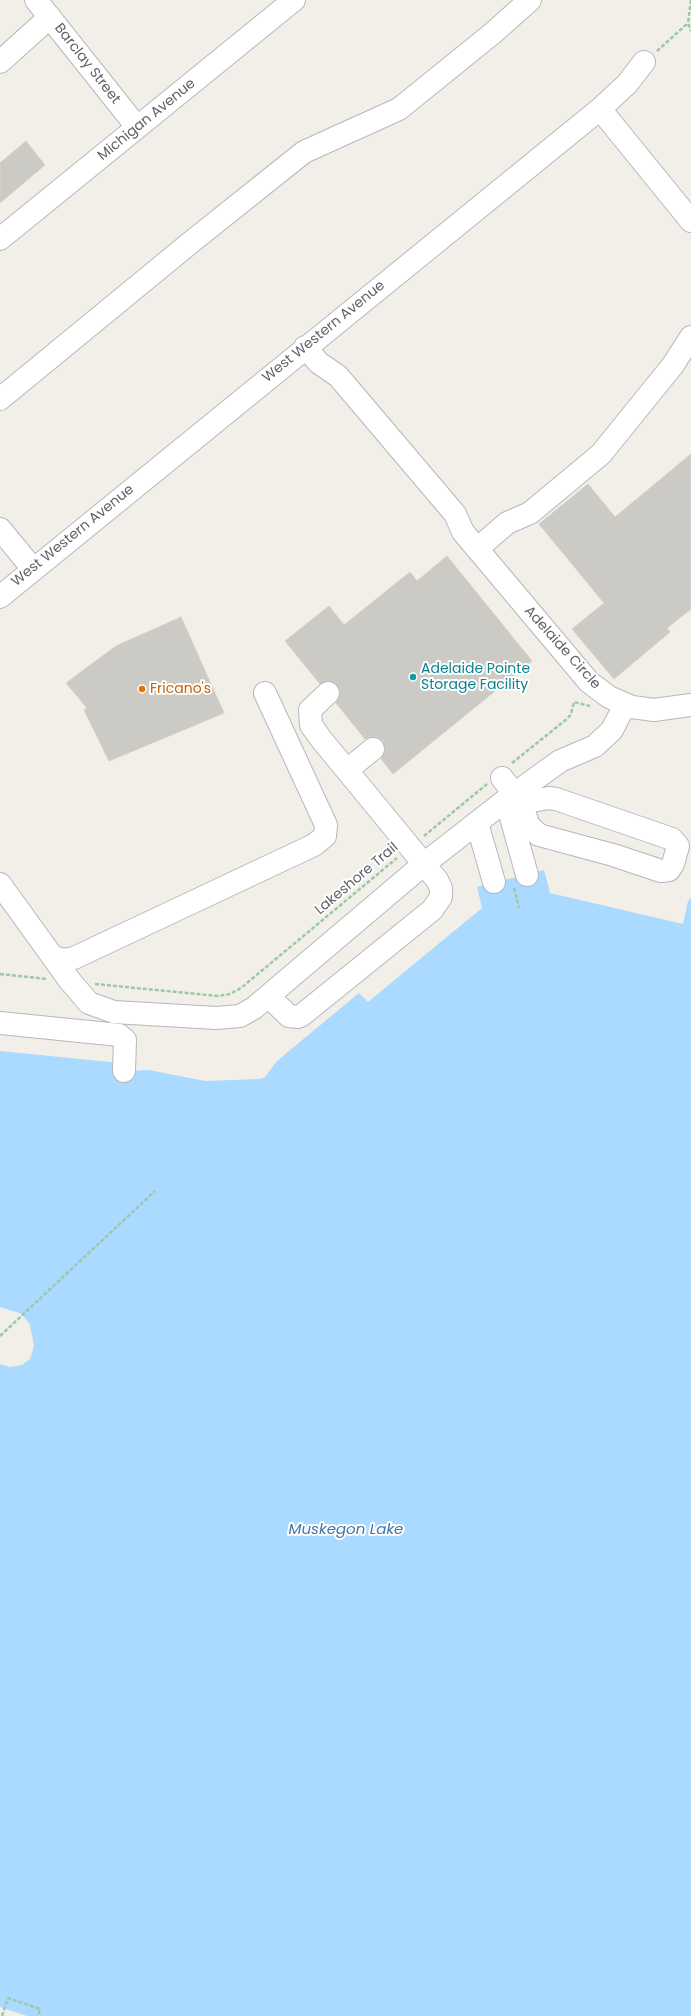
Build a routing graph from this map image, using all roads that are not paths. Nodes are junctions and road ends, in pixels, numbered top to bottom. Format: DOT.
graph roads {
  1 [pos="36,0"];
  2 [pos="294,0"];
  3 [pos="530,0"];
  4 [pos="50,18"];
  5 [pos="0,62"];
  6 [pos="644,62"];
  7 [pos="600,109"];
  8 [pos="137,127"];
  9 [pos="691,221"];
  10 [pos="0,239"];
  11 [pos="691,337"];
  12 [pos="312,355"];
  13 [pos="0,399"];
  14 [pos="0,529"];
  15 [pos="476,549"];
  16 [pos="32,569"];
  17 [pos="0,596"];
  18 [pos="265,693"];
  19 [pos="328,693"];
  20 [pos="625,705"];
  21 [pos="691,705"];
  22 [pos="373,749"];
  23 [pos="347,770"];
  24 [pos="508,786"];
  25 [pos="477,823"];
  26 [pos="683,858"];
  27 [pos="424,864"];
  28 [pos="0,884"];
  29 [pos="52,956"];
  30 [pos="268,996"];
  31 [pos="0,1023"];
  32 [pos="124,1071"];
  1 -- 4 [label="street, Barclay Street"];
  2 -- 8 [label="street, Michigan Avenue"];
  3 -- 13 [label="street"];
  4 -- 5 [label="street"];
  4 -- 8 [label="street, Barclay Street"];
  6 -- 7 [label="street, West Western Avenue"];
  7 -- 9 [label="street"];
  7 -- 12 [label="street, West Western Avenue"];
  8 -- 10 [label="street, Michigan Avenue"];
  11 -- 15 [label="street"];
  12 -- 15 [label="street, Adelaide Circle"];
  12 -- 16 [label="street, West Western Avenue"];
  14 -- 16 [label="street"];
  15 -- 20 [label="street, Adelaide Circle"];
  16 -- 17 [label="street, West Western Avenue"];
  18 -- 29 [label="street"];
  19 -- 23 [label="street"];
  20 -- 21 [label="street, Adelaide Circle"];
  20 -- 24 [label="street"];
  22 -- 23 [label="street"];
  23 -- 27 [label="street"];
  24 -- 25 [label="street"];
  24 -- 25 [label="street"];
  24 -- 26 [label="street"];
  24 -- 26 [label="street"];
  25 -- 27 [label="street"];
  27 -- 30 [label="street"];
  27 -- 30 [label="street"];
  28 -- 29 [label="street"];
  29 -- 30 [label="street"];
  31 -- 32 [label="street"];
}
